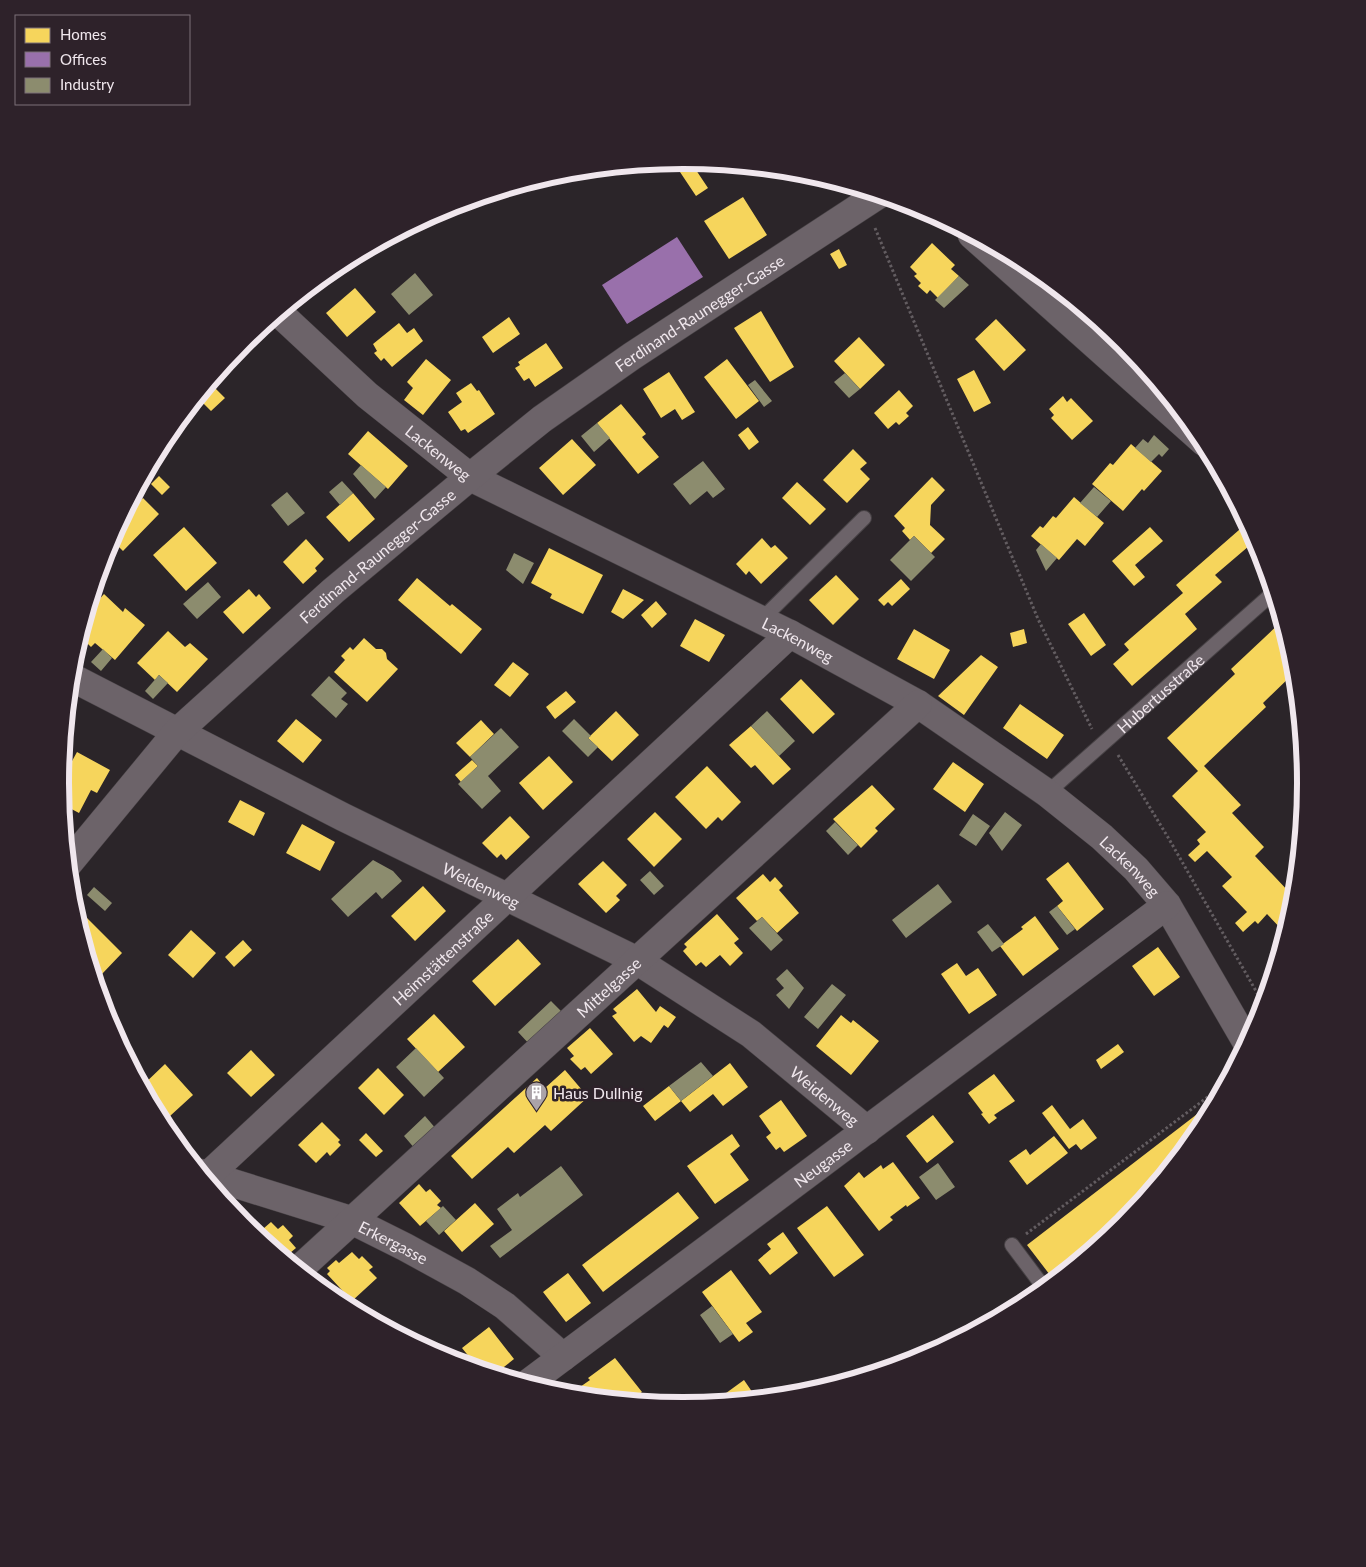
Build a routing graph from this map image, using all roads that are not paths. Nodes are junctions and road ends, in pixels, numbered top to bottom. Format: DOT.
graph roads {
  1 [pos="871,199"];
  2 [pos="993,254"];
  3 [pos="284,317"];
  4 [pos="1174,415"];
  5 [pos="470,477"];
  6 [pos="864,518"];
  7 [pos="1268,597"];
  8 [pos="761,620"];
  9 [pos="790,634"];
  10 [pos="78,681"];
  11 [pos="918,704"];
  12 [pos="177,732"];
  13 [pos="1047,793"];
  14 [pos="73,858"];
  15 [pos="507,896"];
  16 [pos="1166,906"];
  17 [pos="636,960"];
  18 [pos="1244,1032"];
  19 [pos="868,1130"];
  20 [pos="208,1172"];
  21 [pos="213,1179"];
  22 [pos="351,1220"];
  23 [pos="1012,1245"];
  24 [pos="303,1266"];
  25 [pos="1041,1282"];
  26 [pos="563,1356"];
  27 [pos="533,1379"];
  1 -- 5 [label="street, Ferdinand-Raunegger-Gasse"];
  2 -- 4 [label="street"];
  3 -- 5 [label="street, Lackenweg"];
  5 -- 8 [label="street, Lackenweg"];
  5 -- 12 [label="street, Ferdinand-Raunegger-Gasse"];
  6 -- 8 [label="lane"];
  7 -- 13 [label="lane, Hubertusstraße"];
  8 -- 9 [label="street, Lackenweg"];
  9 -- 11 [label="street, Lackenweg"];
  9 -- 15 [label="street, Heimstättenstraße"];
  10 -- 12 [label="street, Weidenweg"];
  11 -- 13 [label="street, Lackenweg"];
  11 -- 17 [label="street, Mittelgasse"];
  12 -- 14 [label="street, Ferdinand-Raunegger-Gasse"];
  12 -- 15 [label="street, Weidenweg"];
  13 -- 16 [label="street, Lackenweg"];
  15 -- 17 [label="street, Weidenweg"];
  15 -- 20 [label="street, Heimstättenstraße"];
  16 -- 18 [label="street, Lackenweg"];
  16 -- 19 [label="street, Neugasse"];
  17 -- 19 [label="street, Weidenweg"];
  17 -- 22 [label="street, Mittelgasse"];
  19 -- 26 [label="street, Neugasse"];
  21 -- 22 [label="street, Erkergasse"];
  22 -- 24 [label="street, Mittelgasse"];
  22 -- 26 [label="street, Erkergasse"];
  23 -- 25 [label="lane"];
  26 -- 27 [label="street, Neugasse"];
}
